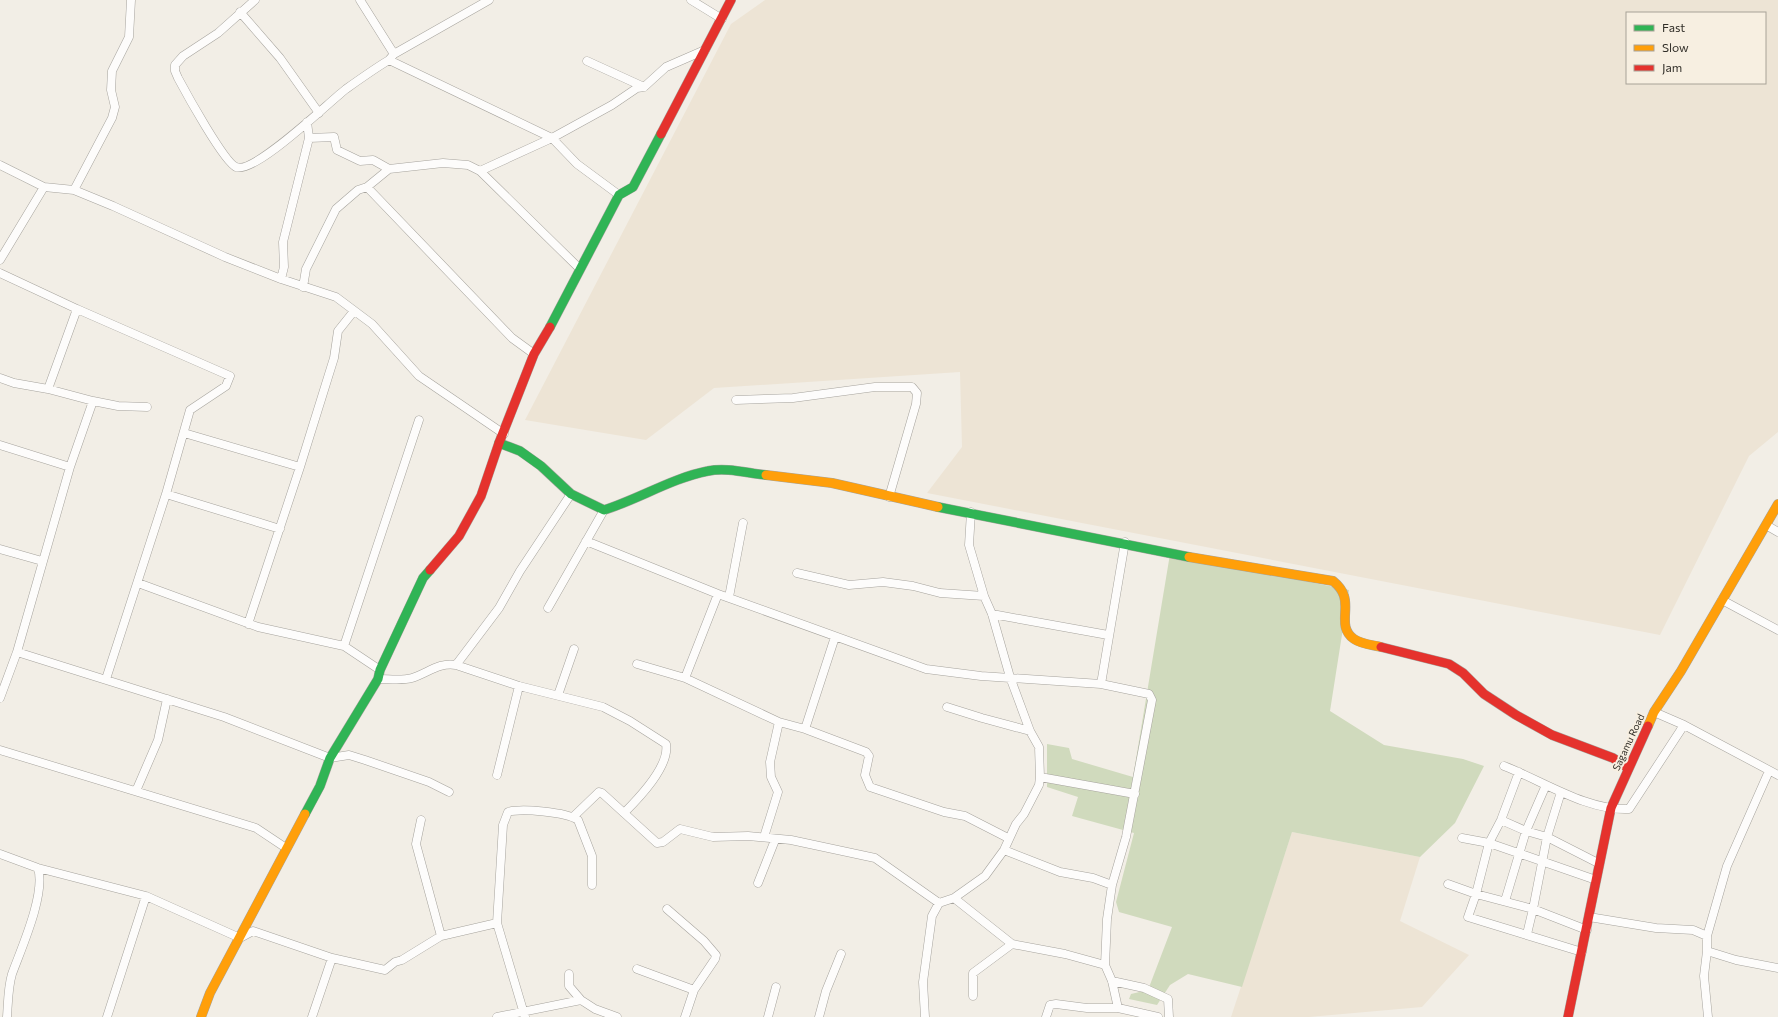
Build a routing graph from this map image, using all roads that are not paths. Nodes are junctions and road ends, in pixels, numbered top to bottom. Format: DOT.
graph roads {
  1 [pos="131,0"];
  2 [pos="255,0"];
  3 [pos="360,0"];
  4 [pos="489,0"];
  5 [pos="692,0"];
  6 [pos="731,0"];
  7 [pos="240,12"];
  8 [pos="722,19"];
  9 [pos="705,50"];
  10 [pos="391,57"];
  11 [pos="587,61"];
  12 [pos="644,87"];
  13 [pos="319,113"];
  14 [pos="307,122"];
  15 [pos="309,138"];
  16 [pos="552,138"];
  17 [pos="0,165"];
  18 [pos="389,169"];
  19 [pos="480,171"];
  20 [pos="44,187"];
  21 [pos="367,187"];
  22 [pos="74,190"];
  23 [pos="619,195"];
  24 [pos="0,260"];
  25 [pos="580,269"];
  26 [pos="0,273"];
  27 [pos="281,279"];
  28 [pos="302,286"];
  29 [pos="77,309"];
  30 [pos="354,311"];
  31 [pos="534,354"];
  32 [pos="0,378"];
  33 [pos="48,389"];
  34 [pos="736,400"];
  35 [pos="93,401"];
  36 [pos="147,406"];
  37 [pos="419,420"];
  38 [pos="184,433"];
  39 [pos="504,434"];
  40 [pos="499,443"];
  41 [pos="0,445"];
  42 [pos="70,467"];
  43 [pos="300,467"];
  44 [pos="166,494"];
  45 [pos="571,494"];
  46 [pos="889,497"];
  47 [pos="1778,504"];
  48 [pos="604,510"];
  49 [pos="971,512"];
  50 [pos="743,523"];
  51 [pos="1766,525"];
  52 [pos="280,529"];
  53 [pos="1778,532"];
  54 [pos="586,541"];
  55 [pos="1125,542"];
  56 [pos="0,548"];
  57 [pos="42,561"];
  58 [pos="797,573"];
  59 [pos="138,583"];
  60 [pos="718,594"];
  61 [pos="984,596"];
  62 [pos="729,597"];
  63 [pos="1722,600"];
  64 [pos="548,608"];
  65 [pos="992,614"];
  66 [pos="248,624"];
  67 [pos="1778,630"];
  68 [pos="1108,635"];
  69 [pos="835,637"];
  70 [pos="344,646"];
  71 [pos="574,649"];
  72 [pos="17,652"];
  73 [pos="637,664"];
  74 [pos="456,665"];
  75 [pos="379,675"];
  76 [pos="1010,677"];
  77 [pos="685,678"];
  78 [pos="106,679"];
  79 [pos="1101,684"];
  80 [pos="520,686"];
  81 [pos="558,695"];
  82 [pos="0,698"];
  83 [pos="167,699"];
  84 [pos="947,706"];
  85 [pos="1654,712"];
  86 [pos="779,722"];
  87 [pos="1684,725"];
  88 [pos="805,729"];
  89 [pos="1030,731"];
  90 [pos="0,750"];
  91 [pos="330,758"];
  92 [pos="1504,766"];
  93 [pos="1628,768"];
  94 [pos="1769,771"];
  95 [pos="1519,772"];
  96 [pos="1778,774"];
  97 [pos="497,775"];
  98 [pos="1040,777"];
  99 [pos="1546,785"];
  100 [pos="136,791"];
  101 [pos="449,792"];
  102 [pos="1561,792"];
  103 [pos="1135,794"];
  104 [pos="1611,808"];
  105 [pos="624,813"];
  106 [pos="573,817"];
  107 [pos="421,820"];
  108 [pos="1501,820"];
  109 [pos="1526,831"];
  110 [pos="764,837"];
  111 [pos="1547,837"];
  112 [pos="1008,838"];
  113 [pos="1462,838"];
  114 [pos="775,840"];
  115 [pos="1489,843"];
  116 [pos="286,848"];
  117 [pos="1004,850"];
  118 [pos="0,854"];
  119 [pos="1518,854"];
  120 [pos="1543,863"];
  121 [pos="1598,863"];
  122 [pos="38,868"];
  123 [pos="1596,880"];
  124 [pos="758,883"];
  125 [pos="1448,884"];
  126 [pos="592,885"];
  127 [pos="1112,885"];
  128 [pos="1476,894"];
  129 [pos="146,896"];
  130 [pos="954,898"];
  131 [pos="1505,901"];
  132 [pos="940,903"];
  133 [pos="667,909"];
  134 [pos="1534,909"];
  135 [pos="1589,917"];
  136 [pos="497,923"];
  137 [pos="1587,930"];
  138 [pos="1527,934"];
  139 [pos="441,936"];
  140 [pos="1707,936"];
  141 [pos="240,938"];
  142 [pos="1012,944"];
  143 [pos="1707,951"];
  144 [pos="1582,952"];
  145 [pos="841,954"];
  146 [pos="332,958"];
  147 [pos="1105,964"];
  148 [pos="1778,968"];
  149 [pos="637,969"];
  150 [pos="570,974"];
  151 [pos="1112,981"];
  152 [pos="776,987"];
  153 [pos="694,990"];
  154 [pos="973,996"];
  155 [pos="581,1000"];
  156 [pos="1118,1008"];
  157 [pos="524,1014"];
  158 [pos="7,1017"];
  159 [pos="107,1017"];
  160 [pos="201,1017"];
  161 [pos="312,1017"];
  162 [pos="497,1017"];
  163 [pos="617,1017"];
  164 [pos="685,1017"];
  165 [pos="768,1017"];
  166 [pos="819,1017"];
  167 [pos="925,1017"];
  168 [pos="1046,1017"];
  169 [pos="1158,1017"];
  170 [pos="1170,1017"];
  171 [pos="1568,1017"];
  172 [pos="1708,1017"];
  1 -- 22 [label="street"];
  2 -- 7 [label="street"];
  3 -- 10 [label="street"];
  4 -- 10 [label="street"];
  5 -- 8 [label="street"];
  6 -- 8 [label="main road"];
  7 -- 13 [label="street"];
  7 -- 14 [label="street"];
  8 -- 9 [label="main road"];
  9 -- 12 [label="street"];
  9 -- 23 [label="main road"];
  10 -- 13 [label="street"];
  10 -- 16 [label="street"];
  11 -- 12 [label="street"];
  12 -- 16 [label="street"];
  13 -- 14 [label="street"];
  14 -- 15 [label="street"];
  15 -- 18 [label="street"];
  15 -- 27 [label="street"];
  16 -- 19 [label="street"];
  16 -- 23 [label="street"];
  17 -- 20 [label="street"];
  18 -- 19 [label="street"];
  18 -- 21 [label="street"];
  19 -- 25 [label="street"];
  20 -- 22 [label="street"];
  20 -- 24 [label="street"];
  21 -- 28 [label="street"];
  21 -- 31 [label="street"];
  22 -- 27 [label="street"];
  23 -- 25 [label="main road"];
  25 -- 31 [label="main road"];
  26 -- 29 [label="street"];
  27 -- 28 [label="street"];
  28 -- 30 [label="street"];
  29 -- 33 [label="street"];
  29 -- 38 [label="street"];
  30 -- 39 [label="street"];
  30 -- 43 [label="street"];
  31 -- 39 [label="main road"];
  32 -- 33 [label="street"];
  33 -- 35 [label="street"];
  34 -- 46 [label="street"];
  35 -- 36 [label="street"];
  35 -- 42 [label="street"];
  37 -- 70 [label="street"];
  38 -- 43 [label="street"];
  38 -- 44 [label="street"];
  39 -- 40 [label="main road"];
  40 -- 45 [label="main road"];
  40 -- 75 [label="main road"];
  41 -- 42 [label="street"];
  42 -- 57 [label="street"];
  43 -- 52 [label="street"];
  44 -- 52 [label="street"];
  44 -- 59 [label="street"];
  45 -- 48 [label="main road"];
  45 -- 74 [label="street"];
  46 -- 48 [label="main road"];
  46 -- 49 [label="main road"];
  47 -- 51 [label="main road, Sagamu Road"];
  48 -- 54 [label="street"];
  49 -- 55 [label="main road"];
  49 -- 61 [label="street"];
  50 -- 62 [label="street"];
  51 -- 53 [label="street"];
  51 -- 63 [label="main road, Sagamu Road"];
  52 -- 66 [label="street"];
  54 -- 60 [label="street"];
  54 -- 64 [label="street"];
  55 -- 68 [label="street"];
  55 -- 93 [label="main road"];
  56 -- 57 [label="street"];
  57 -- 72 [label="street"];
  58 -- 61 [label="street"];
  59 -- 66 [label="street"];
  59 -- 78 [label="street"];
  60 -- 62 [label="street"];
  60 -- 77 [label="street"];
  61 -- 65 [label="street"];
  62 -- 69 [label="street"];
  63 -- 67 [label="street"];
  63 -- 85 [label="main road, Sagamu Road"];
  65 -- 68 [label="street"];
  65 -- 76 [label="street"];
  66 -- 70 [label="street"];
  68 -- 79 [label="street"];
  69 -- 76 [label="street"];
  69 -- 88 [label="street"];
  70 -- 75 [label="street"];
  71 -- 81 [label="street"];
  72 -- 78 [label="street"];
  72 -- 82 [label="street"];
  73 -- 77 [label="street"];
  74 -- 75 [label="street"];
  74 -- 80 [label="street"];
  75 -- 91 [label="main road"];
  76 -- 79 [label="street"];
  76 -- 89 [label="street"];
  77 -- 86 [label="street"];
  78 -- 83 [label="street"];
  79 -- 103 [label="street"];
  80 -- 81 [label="street"];
  80 -- 97 [label="street"];
  81 -- 105 [label="street"];
  83 -- 91 [label="street"];
  83 -- 100 [label="street"];
  84 -- 89 [label="street"];
  85 -- 87 [label="street"];
  85 -- 93 [label="main road, Sagamu Road"];
  86 -- 88 [label="street"];
  86 -- 110 [label="street"];
  87 -- 94 [label="street"];
  87 -- 104 [label="street"];
  88 -- 112 [label="street"];
  89 -- 98 [label="street"];
  90 -- 100 [label="street"];
  91 -- 101 [label="street"];
  91 -- 116 [label="main road"];
  92 -- 95 [label="street"];
  93 -- 104 [label="main road, Sagamu Road"];
  94 -- 96 [label="street"];
  94 -- 140 [label="street"];
  95 -- 99 [label="street"];
  95 -- 108 [label="street"];
  98 -- 103 [label="street"];
  98 -- 112 [label="street"];
  99 -- 102 [label="street"];
  99 -- 109 [label="street"];
  100 -- 116 [label="street"];
  102 -- 104 [label="street"];
  102 -- 111 [label="street"];
  103 -- 127 [label="street"];
  104 -- 121 [label="main road, Sagamu Road"];
  105 -- 106 [label="street"];
  105 -- 110 [label="street"];
  106 -- 126 [label="street"];
  106 -- 136 [label="street"];
  107 -- 139 [label="street"];
  108 -- 109 [label="street"];
  108 -- 115 [label="street"];
  109 -- 111 [label="street"];
  109 -- 119 [label="street"];
  110 -- 114 [label="street"];
  111 -- 120 [label="street"];
  111 -- 121 [label="street"];
  112 -- 117 [label="street"];
  113 -- 115 [label="street"];
  114 -- 124 [label="street"];
  114 -- 132 [label="street"];
  115 -- 119 [label="street"];
  115 -- 128 [label="street"];
  116 -- 141 [label="main road"];
  117 -- 127 [label="street"];
  117 -- 130 [label="street"];
  118 -- 122 [label="street"];
  119 -- 120 [label="street"];
  119 -- 131 [label="street"];
  120 -- 123 [label="street"];
  120 -- 134 [label="street"];
  121 -- 123 [label="main road, Sagamu Road"];
  122 -- 129 [label="street"];
  122 -- 158 [label="street"];
  123 -- 135 [label="main road, Sagamu Road"];
  125 -- 128 [label="street"];
  127 -- 147 [label="street"];
  128 -- 131 [label="street"];
  128 -- 138 [label="street"];
  129 -- 141 [label="street"];
  129 -- 159 [label="street"];
  130 -- 132 [label="street"];
  130 -- 142 [label="street"];
  131 -- 134 [label="street"];
  132 -- 167 [label="street"];
  133 -- 153 [label="street"];
  134 -- 137 [label="street"];
  134 -- 138 [label="street"];
  135 -- 137 [label="main road, Sagamu Road"];
  135 -- 140 [label="street"];
  136 -- 139 [label="street"];
  136 -- 157 [label="street"];
  137 -- 144 [label="main road, Sagamu Road"];
  138 -- 144 [label="street"];
  139 -- 146 [label="street"];
  140 -- 143 [label="street"];
  141 -- 146 [label="street"];
  141 -- 160 [label="main road"];
  142 -- 147 [label="street"];
  142 -- 154 [label="street"];
  143 -- 148 [label="street"];
  143 -- 172 [label="street"];
  144 -- 171 [label="main road, Sagamu Road"];
  145 -- 166 [label="street"];
  146 -- 161 [label="street"];
  147 -- 151 [label="street"];
  149 -- 153 [label="street"];
  150 -- 155 [label="street"];
  151 -- 156 [label="street"];
  151 -- 170 [label="street"];
  152 -- 165 [label="street"];
  153 -- 164 [label="street"];
  155 -- 157 [label="street"];
  155 -- 163 [label="street"];
  156 -- 168 [label="street"];
  156 -- 169 [label="street"];
  157 -- 162 [label="street"];
}
